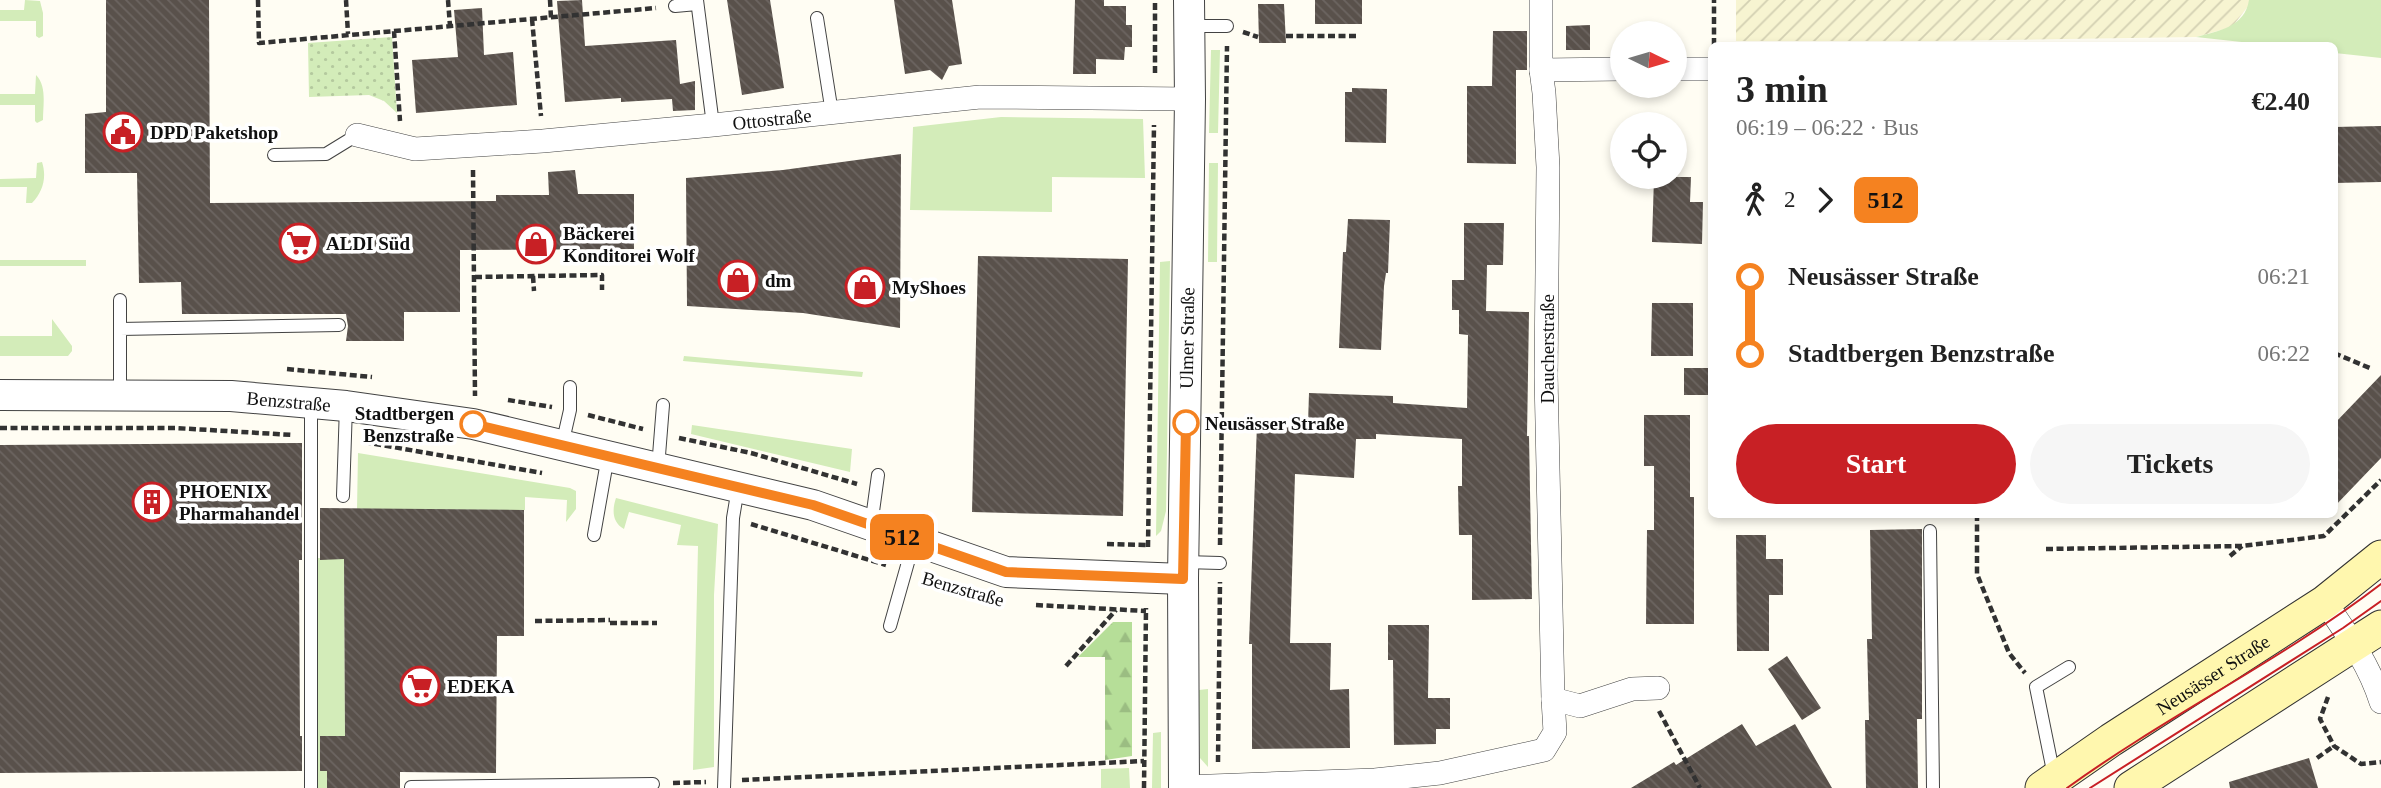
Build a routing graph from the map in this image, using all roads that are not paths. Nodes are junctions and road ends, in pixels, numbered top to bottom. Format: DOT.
graph roads {
  1 [pos="1541,0"];
  2 [pos="697,2"];
  3 [pos="675,6"];
  4 [pos="1190,13"];
  5 [pos="817,18"];
  6 [pos="1227,26"];
  7 [pos="1610,69"];
  8 [pos="1687,69"];
  9 [pos="1708,69"];
  10 [pos="1541,70"];
  11 [pos="1190,99"];
  12 [pos="832,113"];
  13 [pos="713,125"];
  14 [pos="357,135"];
  15 [pos="274,155"];
  16 [pos="120,300"];
  17 [pos="339,325"];
  18 [pos="120,328"];
  19 [pos="570,387"];
  20 [pos="0,395"];
  21 [pos="120,395"];
  22 [pos="311,403"];
  23 [pos="663,405"];
  24 [pos="346,406"];
  25 [pos="562,445"];
  26 [pos="608,456"];
  27 [pos="658,469"];
  28 [pos="878,475"];
  29 [pos="738,487"];
  30 [pos="343,496"];
  31 [pos="872,526"];
  32 [pos="1930,531"];
  33 [pos="594,535"];
  34 [pos="914,541"];
  35 [pos="2381,557"];
  36 [pos="1220,563"];
  37 [pos="1184,571"];
  38 [pos="2325,602"];
  39 [pos="890,626"];
  40 [pos="2368,636"];
  41 [pos="2069,667"];
  42 [pos="1652,688"];
  43 [pos="1553,699"];
  44 [pos="2381,702"];
  45 [pos="653,784"];
  46 [pos="724,784"];
  47 [pos="2048,784"];
  48 [pos="2137,786"];
  49 [pos="411,787"];
  50 [pos="1184,787"];
  51 [pos="310,788"];
  52 [pos="1933,788"];
  1 -- 10 [label="street, Daucherstraße"];
  2 -- 3 [label="lane"];
  2 -- 13 [label="lane"];
  4 -- 6 [label="lane"];
  4 -- 11 [label="street, Ulmer Straße"];
  5 -- 12 [label="lane"];
  7 -- 10 [label="street"];
  8 -- 9 [label="street"];
  10 -- 43 [label="street, Daucherstraße"];
  11 -- 12 [label="street, Ottostraße"];
  11 -- 37 [label="street, Ulmer Straße"];
  12 -- 13 [label="street, Ottostraße"];
  13 -- 14 [label="street, Ottostraße"];
  14 -- 15 [label="lane"];
  16 -- 18 [label="lane"];
  17 -- 18 [label="lane"];
  18 -- 21 [label="lane"];
  19 -- 25 [label="lane"];
  20 -- 21 [label="street, Benzstraße"];
  21 -- 22 [label="street, Benzstraße"];
  22 -- 24 [label="street, Benzstraße"];
  22 -- 51 [label="lane"];
  23 -- 27 [label="lane"];
  24 -- 25 [label="street, Benzstraße"];
  24 -- 30 [label="lane"];
  25 -- 26 [label="street, Benzstraße"];
  26 -- 27 [label="street, Benzstraße"];
  26 -- 33 [label="lane"];
  27 -- 29 [label="street, Benzstraße"];
  28 -- 31 [label="lane"];
  29 -- 31 [label="street, Benzstraße"];
  29 -- 46 [label="lane"];
  31 -- 34 [label="street, Benzstraße"];
  32 -- 52 [label="lane"];
  34 -- 37 [label="street, Benzstraße"];
  34 -- 39 [label="lane"];
  35 -- 38 [label="main road, Neusässer Straße"];
  36 -- 37 [label="lane"];
  37 -- 50 [label="street, Ulmer Straße"];
  38 -- 40 [label="street"];
  38 -- 47 [label="main road, Neusässer Straße"];
  40 -- 44 [label="street"];
  40 -- 48 [label="main road"];
  41 -- 47 [label="lane"];
  42 -- 43 [label="street"];
  43 -- 50 [label="street, Daucherstraße"];
  45 -- 49 [label="lane"];
}
